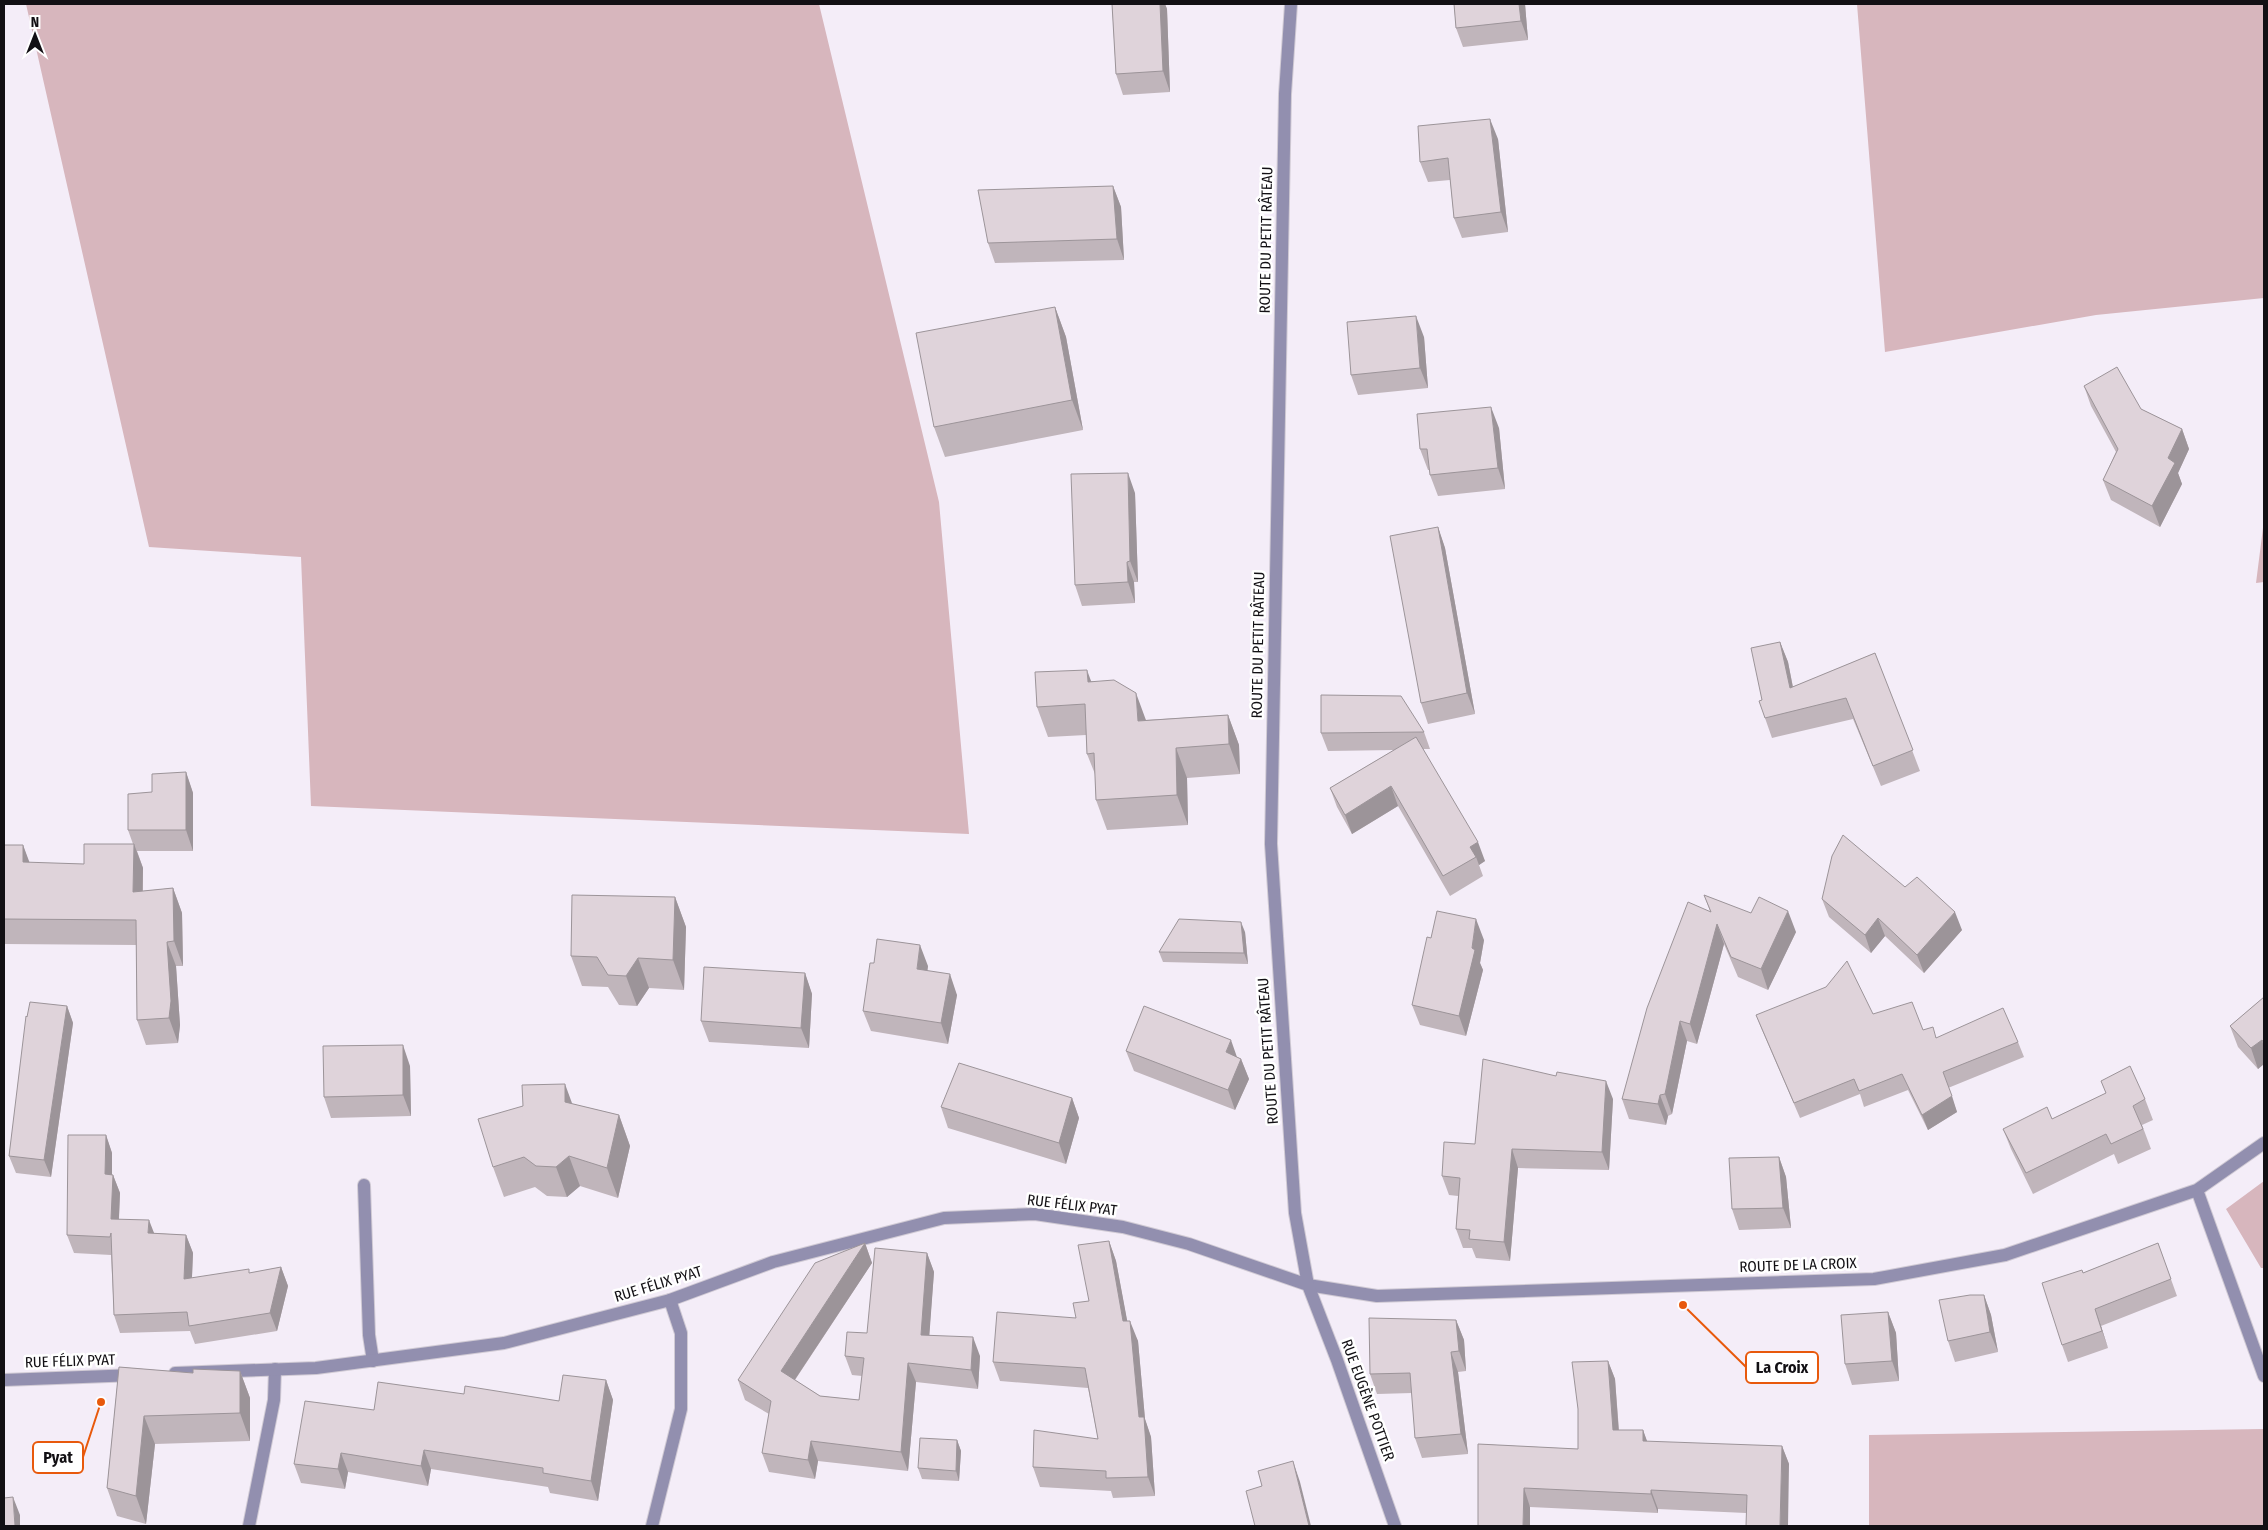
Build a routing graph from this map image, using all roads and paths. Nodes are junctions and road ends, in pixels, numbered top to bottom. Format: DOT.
graph roads {
  1 [pos="1291,4"];
  2 [pos="2264,1144"];
  3 [pos="364,1185"];
  4 [pos="2197,1190"];
  5 [pos="1308,1285"];
  6 [pos="670,1300"];
  7 [pos="373,1360"];
  8 [pos="275,1369"];
  9 [pos="2264,1376"];
  10 [pos="4,1380"];
  11 [pos="249,1526"];
  12 [pos="652,1526"];
  13 [pos="1395,1526"];
  1 -- 5 [label="street, ROUTE DU PETIT RÂTEAU"];
  2 -- 4 [label="street, ROUTE DE LA CROIX"];
  3 -- 7 [label="street"];
  4 -- 5 [label="street, ROUTE DE LA CROIX"];
  4 -- 9 [label="street"];
  5 -- 6 [label="street, RUE FÉLIX PYAT"];
  5 -- 13 [label="street, RUE EUGÈNE POTTIER"];
  6 -- 7 [label="street, RUE FÉLIX PYAT"];
  6 -- 12 [label="street"];
  7 -- 8 [label="street, RUE FÉLIX PYAT"];
  8 -- 10 [label="street, RUE FÉLIX PYAT"];
  8 -- 11 [label="street"];
}
